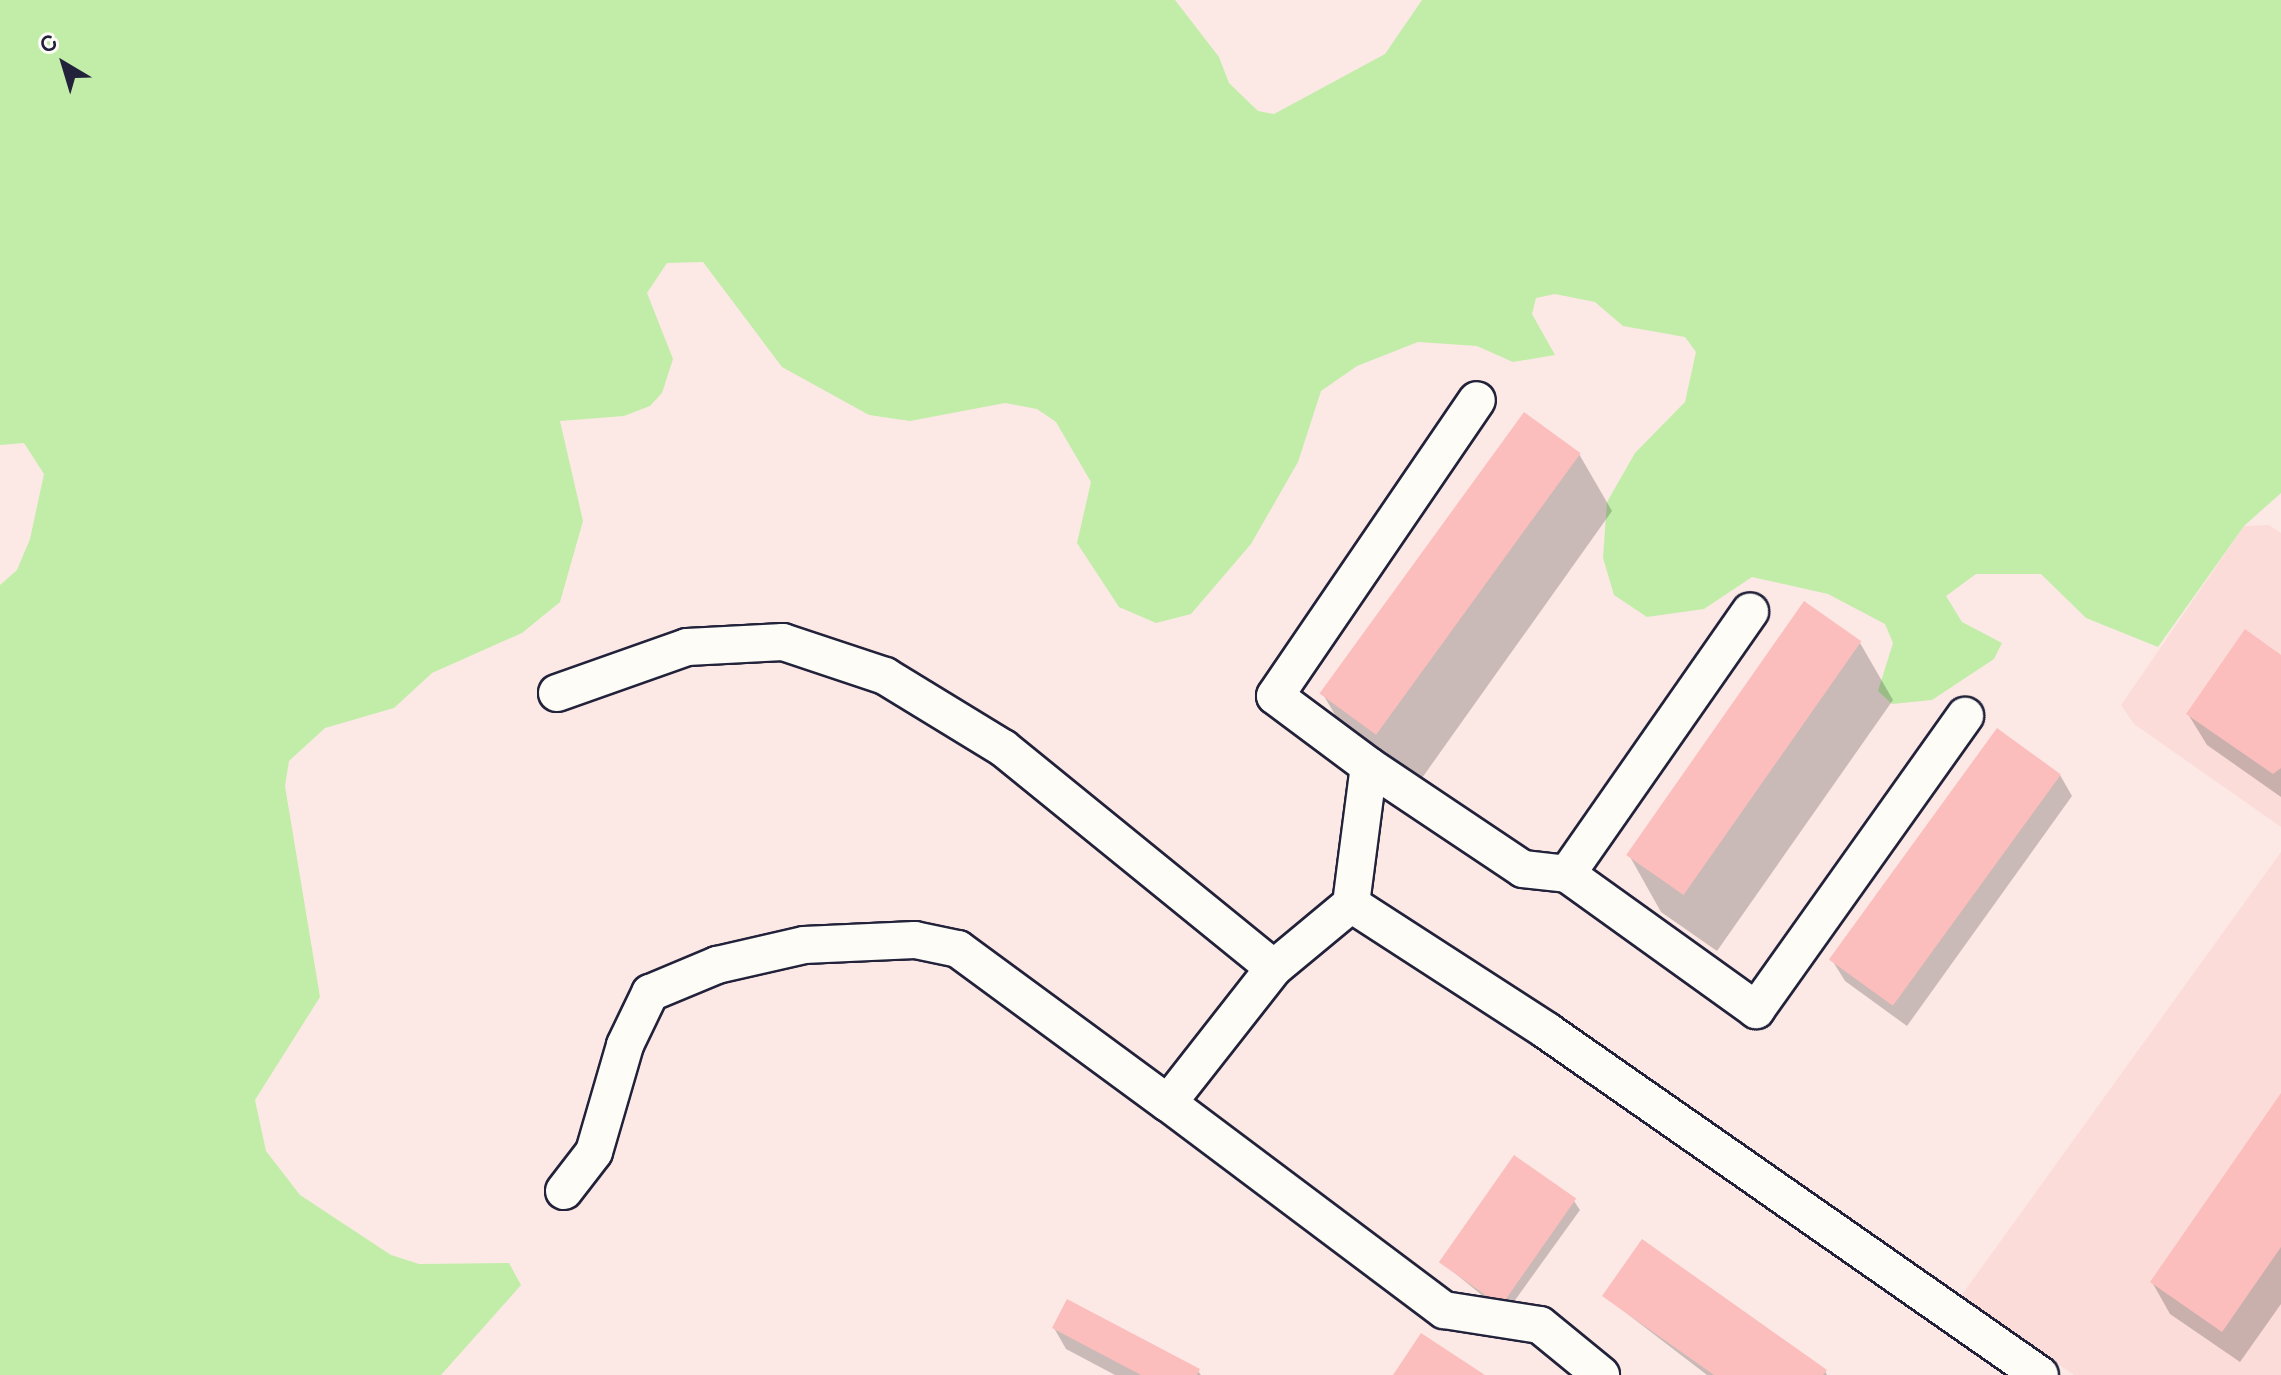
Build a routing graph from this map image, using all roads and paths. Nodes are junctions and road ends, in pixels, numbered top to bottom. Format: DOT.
graph roads {
  1 [pos="1477,400"];
  2 [pos="1750,612"];
  3 [pos="557,693"];
  4 [pos="1965,716"];
  5 [pos="1369,766"];
  6 [pos="1567,874"];
  7 [pos="1351,904"];
  8 [pos="1274,968"];
  9 [pos="1168,1103"];
  10 [pos="564,1191"];
  11 [pos="1601,1375"];
  12 [pos="2040,1375"];
  1 -- 5 [label="lane"];
  2 -- 6 [label="lane"];
  3 -- 8 [label="lane"];
  4 -- 6 [label="lane"];
  5 -- 6 [label="lane"];
  5 -- 7 [label="lane"];
  7 -- 8 [label="lane"];
  7 -- 12 [label="lane"];
  8 -- 9 [label="lane"];
  9 -- 10 [label="lane"];
  9 -- 11 [label="lane"];
}
